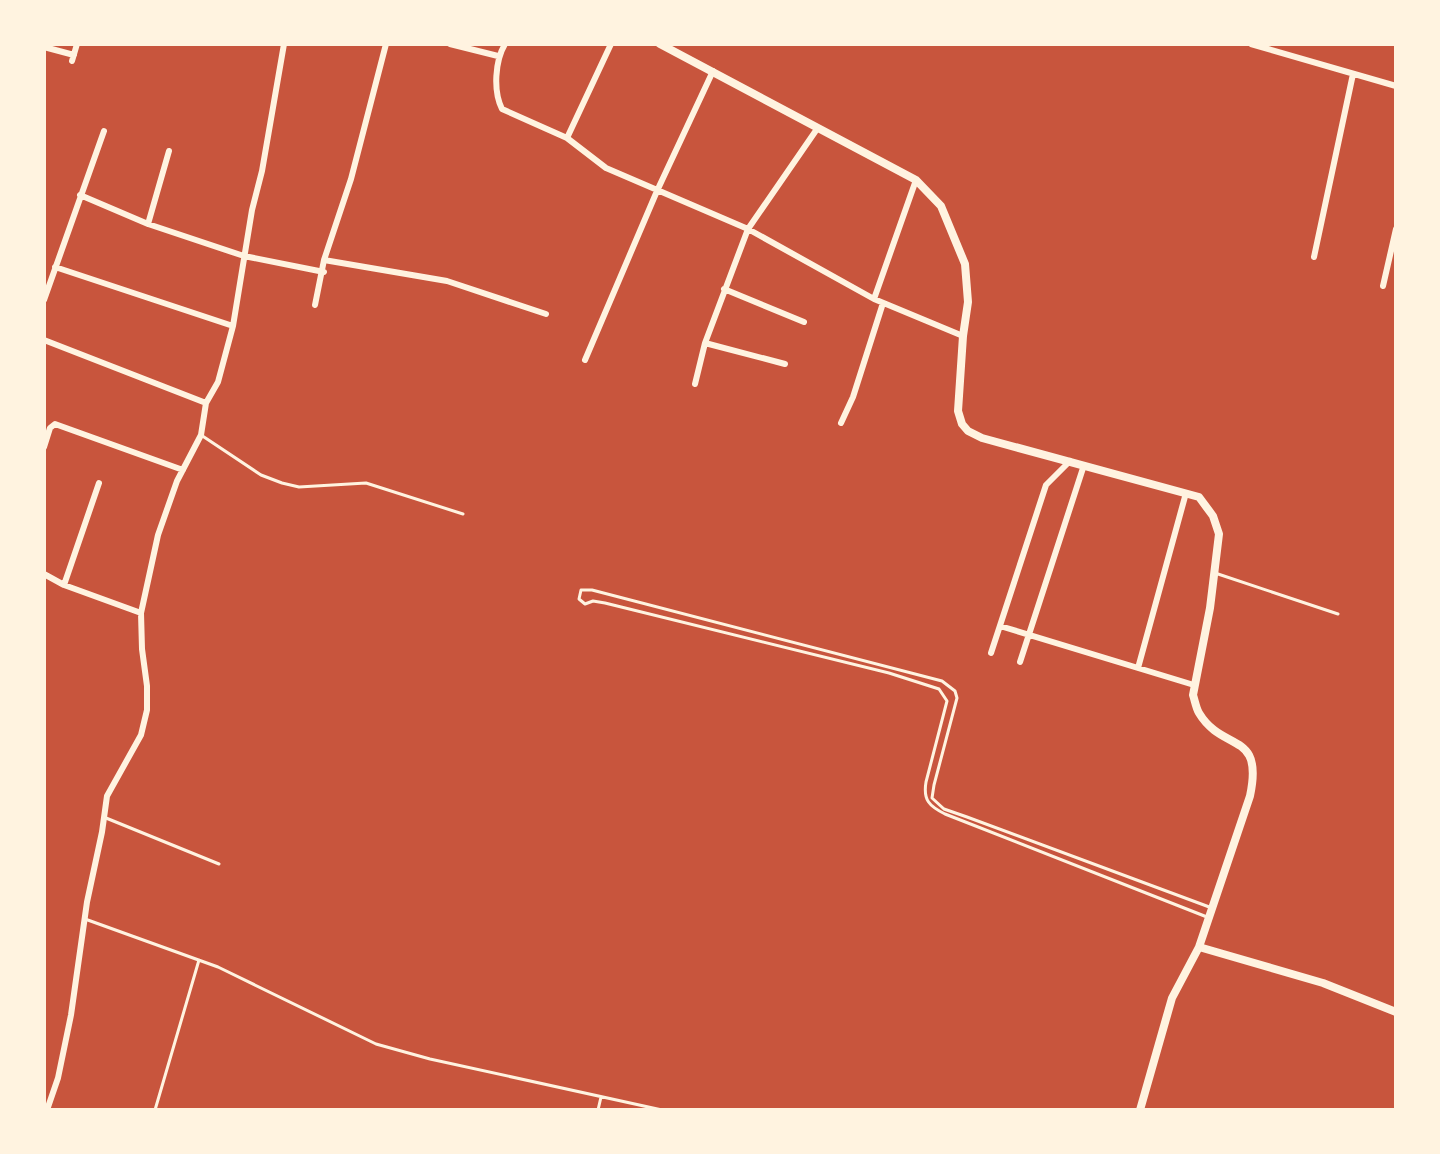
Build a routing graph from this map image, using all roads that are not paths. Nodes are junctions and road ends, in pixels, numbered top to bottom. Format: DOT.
graph roads {
  1 [pos="77,44"];
  2 [pos="284,44"];
  3 [pos="386,44"];
  4 [pos="450,44"];
  5 [pos="505,44"];
  6 [pos="611,44"];
  7 [pos="661,44"];
  8 [pos="1251,44"];
  9 [pos="44,47"];
  10 [pos="498,56"];
  11 [pos="713,71"];
  12 [pos="1353,74"];
  13 [pos="1396,86"];
  14 [pos="817,129"];
  15 [pos="104,131"];
  16 [pos="567,138"];
  17 [pos="169,151"];
  18 [pos="916,180"];
  19 [pos="657,191"];
  20 [pos="80,195"];
  21 [pos="148,224"];
  22 [pos="748,229"];
  23 [pos="1396,229"];
  24 [pos="244,256"];
  25 [pos="1314,257"];
  26 [pos="324,260"];
  27 [pos="55,267"];
  28 [pos="324,272"];
  29 [pos="1383,286"];
  30 [pos="724,289"];
  31 [pos="874,299"];
  32 [pos="44,300"];
  33 [pos="883,303"];
  34 [pos="315,305"];
  35 [pos="546,314"];
  36 [pos="804,322"];
  37 [pos="233,326"];
  38 [pos="963,336"];
  39 [pos="44,340"];
  40 [pos="705,343"];
  41 [pos="585,360"];
  42 [pos="785,364"];
  43 [pos="695,384"];
  44 [pos="206,403"];
  45 [pos="841,423"];
  46 [pos="201,435"];
  47 [pos="44,447"];
  48 [pos="1070,461"];
  49 [pos="1084,465"];
  50 [pos="183,470"];
  51 [pos="99,483"];
  52 [pos="1186,493"];
  53 [pos="463,514"];
  54 [pos="1215,573"];
  55 [pos="44,574"];
  56 [pos="64,585"];
  57 [pos="141,613"];
  58 [pos="1338,614"];
  59 [pos="1000,626"];
  60 [pos="1029,635"];
  61 [pos="991,653"];
  62 [pos="1020,662"];
  63 [pos="1138,668"];
  64 [pos="1194,685"];
  65 [pos="102,817"];
  66 [pos="219,864"];
  67 [pos="1211,913"];
  68 [pos="85,919"];
  69 [pos="1199,947"];
  70 [pos="199,960"];
  71 [pos="1396,1012"];
  72 [pos="601,1097"];
  73 [pos="47,1110"];
  74 [pos="155,1110"];
  75 [pos="598,1110"];
  76 [pos="662,1110"];
  77 [pos="1140,1110"];
  1 -- 9 [label="street"];
  2 -- 24 [label="street"];
  3 -- 26 [label="street"];
  4 -- 10 [label="street"];
  5 -- 10 [label="street"];
  6 -- 16 [label="street"];
  7 -- 11 [label="street"];
  8 -- 12 [label="street"];
  10 -- 16 [label="street"];
  11 -- 14 [label="street"];
  11 -- 19 [label="street"];
  12 -- 13 [label="street"];
  12 -- 25 [label="street"];
  14 -- 18 [label="street"];
  14 -- 22 [label="street"];
  15 -- 20 [label="street"];
  16 -- 19 [label="street"];
  17 -- 21 [label="street"];
  18 -- 31 [label="street"];
  18 -- 38 [label="street"];
  19 -- 22 [label="street"];
  19 -- 41 [label="street"];
  20 -- 21 [label="street"];
  20 -- 27 [label="street"];
  21 -- 24 [label="street"];
  22 -- 30 [label="street"];
  22 -- 31 [label="street"];
  23 -- 29 [label="street"];
  24 -- 28 [label="street"];
  24 -- 37 [label="street"];
  26 -- 28 [label="street"];
  26 -- 35 [label="street"];
  27 -- 32 [label="street"];
  27 -- 37 [label="street"];
  28 -- 34 [label="street"];
  30 -- 36 [label="street"];
  30 -- 40 [label="street"];
  31 -- 33 [label="street"];
  33 -- 38 [label="street"];
  33 -- 45 [label="street"];
  37 -- 44 [label="street"];
  38 -- 48 [label="street"];
  39 -- 44 [label="street"];
  40 -- 42 [label="street"];
  40 -- 43 [label="street"];
  44 -- 46 [label="street"];
  46 -- 50 [label="street"];
  46 -- 53 [label="lane"];
  47 -- 50 [label="street"];
  48 -- 49 [label="street"];
  48 -- 59 [label="street"];
  49 -- 52 [label="street"];
  49 -- 60 [label="street"];
  50 -- 57 [label="street"];
  51 -- 56 [label="street"];
  52 -- 54 [label="street"];
  52 -- 63 [label="street"];
  54 -- 58 [label="lane"];
  54 -- 64 [label="street"];
  55 -- 56 [label="street"];
  56 -- 57 [label="street"];
  57 -- 65 [label="street"];
  59 -- 60 [label="street"];
  59 -- 61 [label="street"];
  60 -- 62 [label="street"];
  60 -- 63 [label="street"];
  63 -- 64 [label="street"];
  64 -- 67 [label="street"];
  65 -- 66 [label="lane"];
  65 -- 68 [label="street"];
  67 -- 67 [label="lane"];
  67 -- 69 [label="street"];
  68 -- 70 [label="lane"];
  68 -- 73 [label="street"];
  69 -- 71 [label="street"];
  69 -- 77 [label="street"];
  70 -- 72 [label="lane"];
  70 -- 74 [label="lane"];
  72 -- 75 [label="lane"];
  72 -- 76 [label="lane"];
}
